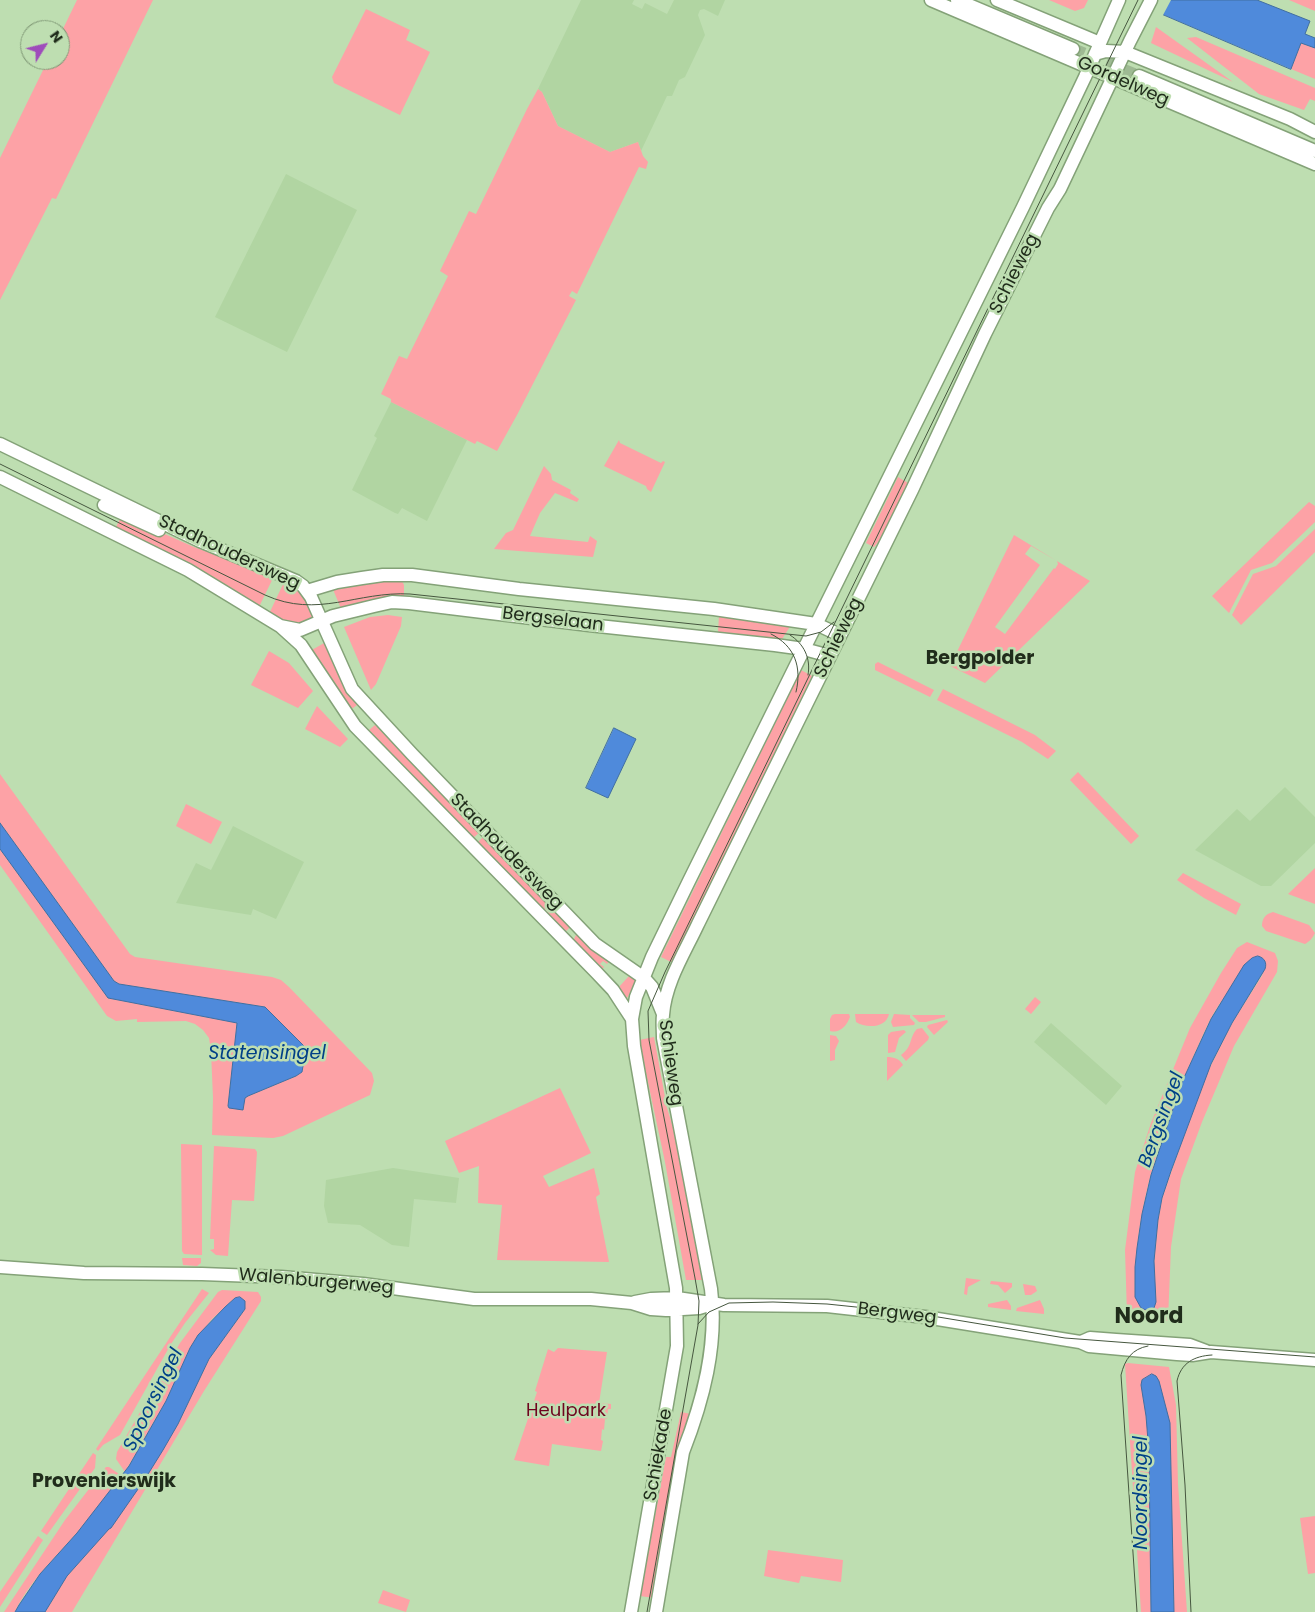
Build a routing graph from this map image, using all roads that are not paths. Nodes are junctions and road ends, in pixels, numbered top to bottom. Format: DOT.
graph roads {
  1 [pos="931,0"];
  2 [pos="957,0"];
  3 [pos="976,0"];
  4 [pos="997,0"];
  5 [pos="1119,0"];
  6 [pos="1151,0"];
  7 [pos="1097,48"];
  8 [pos="1125,52"];
  9 [pos="1090,66"];
  10 [pos="1112,78"];
  11 [pos="1315,132"];
  12 [pos="1315,144"];
  13 [pos="1315,151"];
  14 [pos="1315,164"];
  15 [pos="0,444"];
  16 [pos="0,477"];
  17 [pos="104,504"];
  18 [pos="200,541"];
  19 [pos="307,591"];
  20 [pos="320,621"];
  21 [pos="816,624"];
  22 [pos="280,626"];
  23 [pos="840,635"];
  24 [pos="804,649"];
  25 [pos="830,656"];
  26 [pos="578,926"];
  27 [pos="566,940"];
  28 [pos="652,957"];
  29 [pos="630,969"];
  30 [pos="644,978"];
  31 [pos="662,1014"];
  32 [pos="632,1019"];
  33 [pos="0,1267"];
  34 [pos="677,1303"];
  35 [pos="712,1304"];
  36 [pos="1315,1360"];
  37 [pos="631,1612"];
  38 [pos="656,1612"];
  1 -- 9 [label="main road, Gordelweg"];
  2 -- 3 [label="main road, Gordelweg"];
  4 -- 7 [label="main road, Gordelweg"];
  5 -- 7 [label="main road, Schieweg"];
  6 -- 8 [label="main road, Schieweg"];
  7 -- 8 [label="main road, Gordelweg"];
  7 -- 9 [label="main road, Schieweg"];
  8 -- 10 [label="main road, Schieweg"];
  8 -- 11 [label="main road, Gordelweg"];
  9 -- 10 [label="main road, Gordelweg"];
  9 -- 21 [label="main road, Schieweg"];
  10 -- 14 [label="main road, Gordelweg"];
  10 -- 23 [label="main road, Schieweg"];
  12 -- 13 [label="main road, Gordelweg"];
  15 -- 18 [label="main road, Stadhoudersweg"];
  16 -- 22 [label="main road, Stadhoudersweg"];
  17 -- 18 [label="main road"];
  18 -- 19 [label="main road, Stadhoudersweg"];
  19 -- 20 [label="main road, Stadhoudersweg"];
  19 -- 21 [label="main road, Bergselaan"];
  20 -- 22 [label="main road, Bergselaan"];
  20 -- 24 [label="main road, Bergselaan"];
  20 -- 26 [label="main road, Stadhoudersweg"];
  21 -- 23 [label="main road, Bergselaan"];
  21 -- 24 [label="main road, Schieweg"];
  22 -- 27 [label="main road, Stadhoudersweg"];
  23 -- 25 [label="main road, Schieweg"];
  24 -- 25 [label="main road, Bergselaan"];
  24 -- 28 [label="main road, Schieweg"];
  25 -- 31 [label="main road, Schieweg"];
  26 -- 27 [label="main road"];
  26 -- 29 [label="main road, Stadhoudersweg"];
  27 -- 32 [label="main road, Stadhoudersweg"];
  28 -- 29 [label="main road"];
  28 -- 30 [label="main road, Schieweg"];
  29 -- 30 [label="main road, Stadhoudersweg"];
  30 -- 31 [label="main road, Stadhoudersweg"];
  30 -- 32 [label="main road, Schieweg"];
  31 -- 35 [label="main road, Schieweg"];
  32 -- 34 [label="main road, Schieweg"];
  33 -- 34 [label="main road, Walenburgerweg"];
  34 -- 35 [label="main road, Bergweg"];
  34 -- 37 [label="main road, Schiekade"];
  35 -- 36 [label="main road, Bergweg"];
  35 -- 38 [label="main road, Schiekade"];
}
